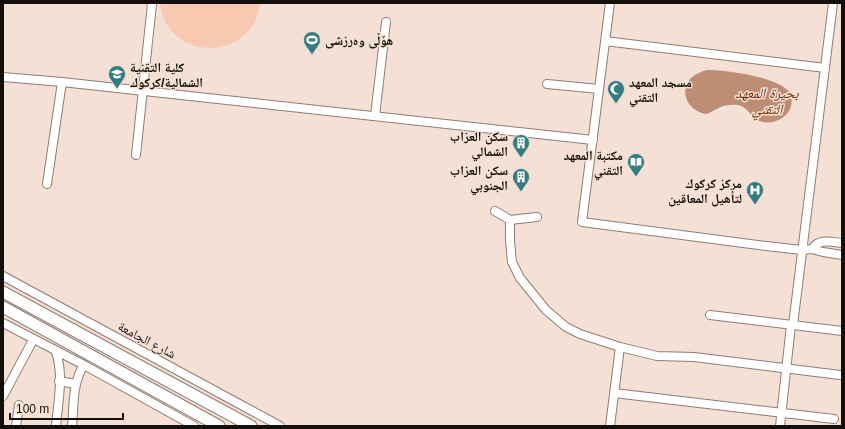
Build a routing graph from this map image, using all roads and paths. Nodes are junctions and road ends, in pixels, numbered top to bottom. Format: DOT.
graph roads {
  1 [pos="150,3"];
  2 [pos="610,3"];
  3 [pos="833,3"];
  4 [pos="386,22"];
  5 [pos="605,41"];
  6 [pos="825,68"];
  7 [pos="3,77"];
  8 [pos="62,82"];
  9 [pos="547,84"];
  10 [pos="599,89"];
  11 [pos="142,91"];
  12 [pos="375,116"];
  13 [pos="593,140"];
  14 [pos="136,155"];
  15 [pos="47,184"];
  16 [pos="495,211"];
  17 [pos="537,217"];
  18 [pos="510,220"];
  19 [pos="842,243"];
  20 [pos="812,249"];
  21 [pos="802,250"];
  22 [pos="842,255"];
  23 [pos="3,276"];
  24 [pos="3,292"];
  25 [pos="3,307"];
  26 [pos="710,316"];
  27 [pos="3,323"];
  28 [pos="792,325"];
  29 [pos="842,331"];
  30 [pos="33,340"];
  31 [pos="620,347"];
  32 [pos="56,352"];
  33 [pos="84,365"];
  34 [pos="786,369"];
  35 [pos="840,375"];
  36 [pos="59,381"];
  37 [pos="75,384"];
  38 [pos="614,393"];
  39 [pos="3,396"];
  40 [pos="19,405"];
  41 [pos="781,413"];
  42 [pos="834,419"];
  43 [pos="16,426"];
  44 [pos="56,426"];
  45 [pos="72,426"];
  46 [pos="194,426"];
  47 [pos="219,426"];
  48 [pos="251,426"];
  49 [pos="280,426"];
  50 [pos="610,426"];
  51 [pos="780,426"];
  1 -- 11 [label="street"];
  2 -- 5 [label="street"];
  3 -- 6 [label="street"];
  4 -- 12 [label="street"];
  5 -- 6 [label="street"];
  5 -- 10 [label="street"];
  6 -- 21 [label="street"];
  7 -- 8 [label="street"];
  8 -- 11 [label="street"];
  8 -- 15 [label="street"];
  9 -- 10 [label="street"];
  10 -- 13 [label="street"];
  11 -- 12 [label="street"];
  11 -- 14 [label="street"];
  12 -- 13 [label="street"];
  13 -- 21 [label="street"];
  16 -- 18 [label="street"];
  17 -- 18 [label="street"];
  18 -- 31 [label="street"];
  19 -- 20 [label="street"];
  20 -- 21 [label="street"];
  20 -- 22 [label="street"];
  21 -- 28 [label="street"];
  23 -- 49 [label="street, شارع الجامعة"];
  24 -- 48 [label="main road"];
  25 -- 47 [label="main road"];
  26 -- 28 [label="street"];
  27 -- 30 [label="street"];
  28 -- 29 [label="street"];
  28 -- 34 [label="street"];
  30 -- 32 [label="street"];
  30 -- 39 [label="street"];
  31 -- 34 [label="street"];
  31 -- 38 [label="street"];
  32 -- 33 [label="street"];
  32 -- 36 [label="street"];
  33 -- 37 [label="street"];
  33 -- 46 [label="street"];
  34 -- 35 [label="street"];
  34 -- 41 [label="street"];
  36 -- 37 [label="street"];
  36 -- 44 [label="street"];
  37 -- 45 [label="street"];
  38 -- 41 [label="street"];
  38 -- 50 [label="street"];
  40 -- 43 [label="street"];
  41 -- 42 [label="street"];
  41 -- 51 [label="street"];
}
